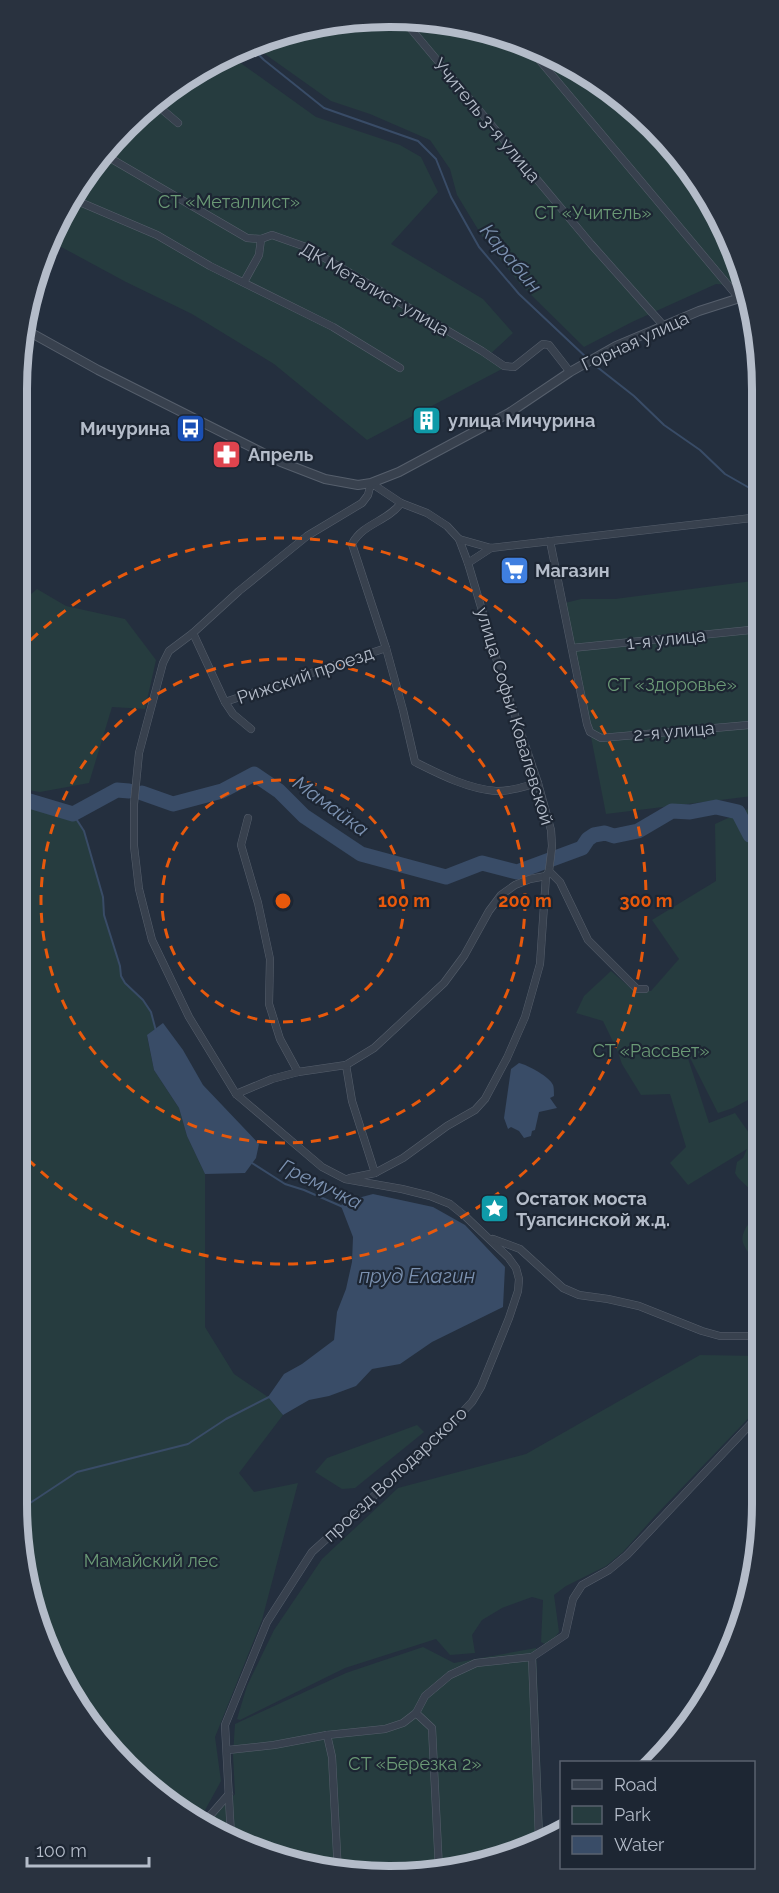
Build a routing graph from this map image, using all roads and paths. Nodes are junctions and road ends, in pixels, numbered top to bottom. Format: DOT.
graph roads {
  1 [pos="410,28"];
  2 [pos="539,60"];
  3 [pos="161,108"];
  4 [pos="178,123"];
  5 [pos="110,158"];
  6 [pos="82,203"];
  7 [pos="261,239"];
  8 [pos="244,282"];
  9 [pos="739,294"];
  10 [pos="740,298"];
  11 [pos="663,326"];
  12 [pos="32,333"];
  13 [pos="400,368"];
  14 [pos="570,372"];
  15 [pos="371,483"];
  16 [pos="401,503"];
  17 [pos="752,518"];
  18 [pos="459,539"];
  19 [pos="550,541"];
  20 [pos="491,548"];
  21 [pos="468,563"];
  22 [pos="752,630"];
  23 [pos="193,633"];
  24 [pos="386,648"];
  25 [pos="572,648"];
  26 [pos="225,702"];
  27 [pos="752,725"];
  28 [pos="250,729"];
  29 [pos="538,783"];
  30 [pos="248,818"];
  31 [pos="548,871"];
  32 [pos="645,989"];
  33 [pos="346,1065"];
  34 [pos="298,1072"];
  35 [pos="236,1094"];
  36 [pos="375,1173"];
  37 [pos="345,1179"];
  38 [pos="489,1238"];
  39 [pos="752,1336"];
  40 [pos="752,1423"];
  41 [pos="532,1657"];
  42 [pos="416,1713"];
  43 [pos="327,1735"];
  44 [pos="228,1750"];
  45 [pos="229,1794"];
  46 [pos="209,1817"];
  47 [pos="231,1830"];
  48 [pos="539,1834"];
  49 [pos="337,1862"];
  50 [pos="440,1863"];
  1 -- 11 [label="street, Учитель 3-я улица"];
  2 -- 9 [label="street"];
  3 -- 4 [label="street"];
  5 -- 7 [label="street, ДК Металист улица"];
  6 -- 8 [label="street"];
  7 -- 8 [label="street"];
  7 -- 14 [label="street, ДК Металист улица"];
  8 -- 13 [label="street"];
  10 -- 11 [label="street, Горная улица"];
  11 -- 14 [label="street, Горная улица"];
  12 -- 15 [label="street"];
  14 -- 15 [label="street, Горная улица"];
  15 -- 16 [label="street"];
  15 -- 23 [label="street, проезд Володарского"];
  16 -- 18 [label="street"];
  16 -- 24 [label="street, Рижский проезд"];
  17 -- 19 [label="street"];
  18 -- 20 [label="street"];
  18 -- 21 [label="street, улица Софьи Ковалевской"];
  19 -- 20 [label="street"];
  19 -- 25 [label="street"];
  20 -- 21 [label="street"];
  21 -- 29 [label="street, улица Софьи Ковалевской"];
  22 -- 25 [label="street, 1-я улица"];
  23 -- 26 [label="street"];
  23 -- 35 [label="street, проезд Володарского"];
  24 -- 26 [label="street, Рижский проезд"];
  24 -- 29 [label="street, Рижский проезд"];
  25 -- 27 [label="street, 2-я улица"];
  26 -- 28 [label="street"];
  29 -- 31 [label="street, улица Софьи Ковалевской"];
  30 -- 34 [label="street"];
  31 -- 32 [label="street"];
  31 -- 33 [label="street"];
  31 -- 36 [label="street, улица Софьи Ковалевской"];
  33 -- 34 [label="street"];
  33 -- 36 [label="street"];
  34 -- 35 [label="street"];
  35 -- 37 [label="street, проезд Володарского"];
  36 -- 37 [label="street, улица Софьи Ковалевской"];
  37 -- 38 [label="street, проезд Володарского"];
  38 -- 39 [label="street"];
  38 -- 44 [label="street, проезд Володарского"];
  40 -- 41 [label="street"];
  41 -- 42 [label="street"];
  41 -- 48 [label="street"];
  42 -- 43 [label="street"];
  42 -- 50 [label="street"];
  43 -- 44 [label="street"];
  43 -- 49 [label="street"];
  44 -- 45 [label="street, проезд Володарского"];
  45 -- 46 [label="street"];
  45 -- 47 [label="street, проезд Володарского"];
}
